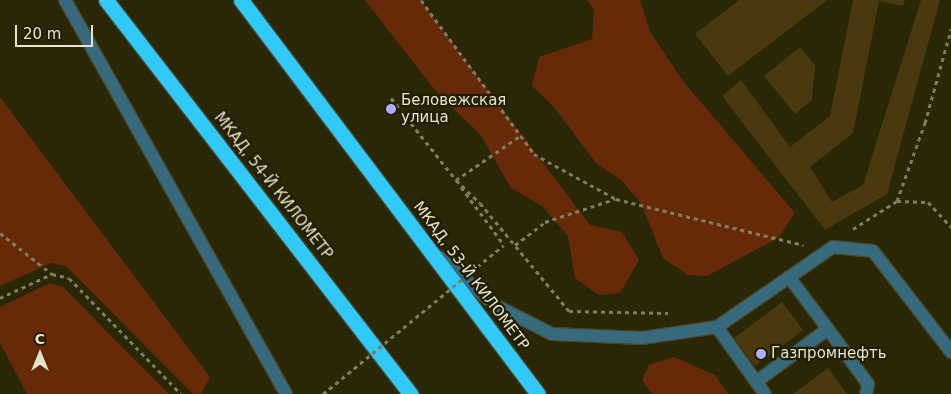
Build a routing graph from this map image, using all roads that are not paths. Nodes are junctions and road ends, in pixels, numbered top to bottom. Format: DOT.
graph roads {
  1 [pos="65,0"];
  2 [pos="106,0"];
  3 [pos="241,0"];
  4 [pos="428,247"];
  5 [pos="789,277"];
  6 [pos="717,327"];
  7 [pos="828,330"];
  8 [pos="951,352"];
  9 [pos="756,382"];
  10 [pos="286,394"];
  11 [pos="411,394"];
  12 [pos="538,394"];
  13 [pos="765,394"];
  14 [pos="866,394"];
  1 -- 10 [label="lane"];
  2 -- 11 [label="highway, МКАД, 54-Й КИЛОМЕТР"];
  3 -- 4 [label="highway, МКАД, 53-Й КИЛОМЕТР"];
  4 -- 6 [label="lane"];
  4 -- 12 [label="highway, МКАД, 53-Й КИЛОМЕТР"];
  5 -- 6 [label="lane"];
  5 -- 7 [label="lane"];
  5 -- 8 [label="lane"];
  6 -- 9 [label="lane"];
  7 -- 9 [label="lane"];
  7 -- 14 [label="lane"];
  9 -- 13 [label="lane"];
}
